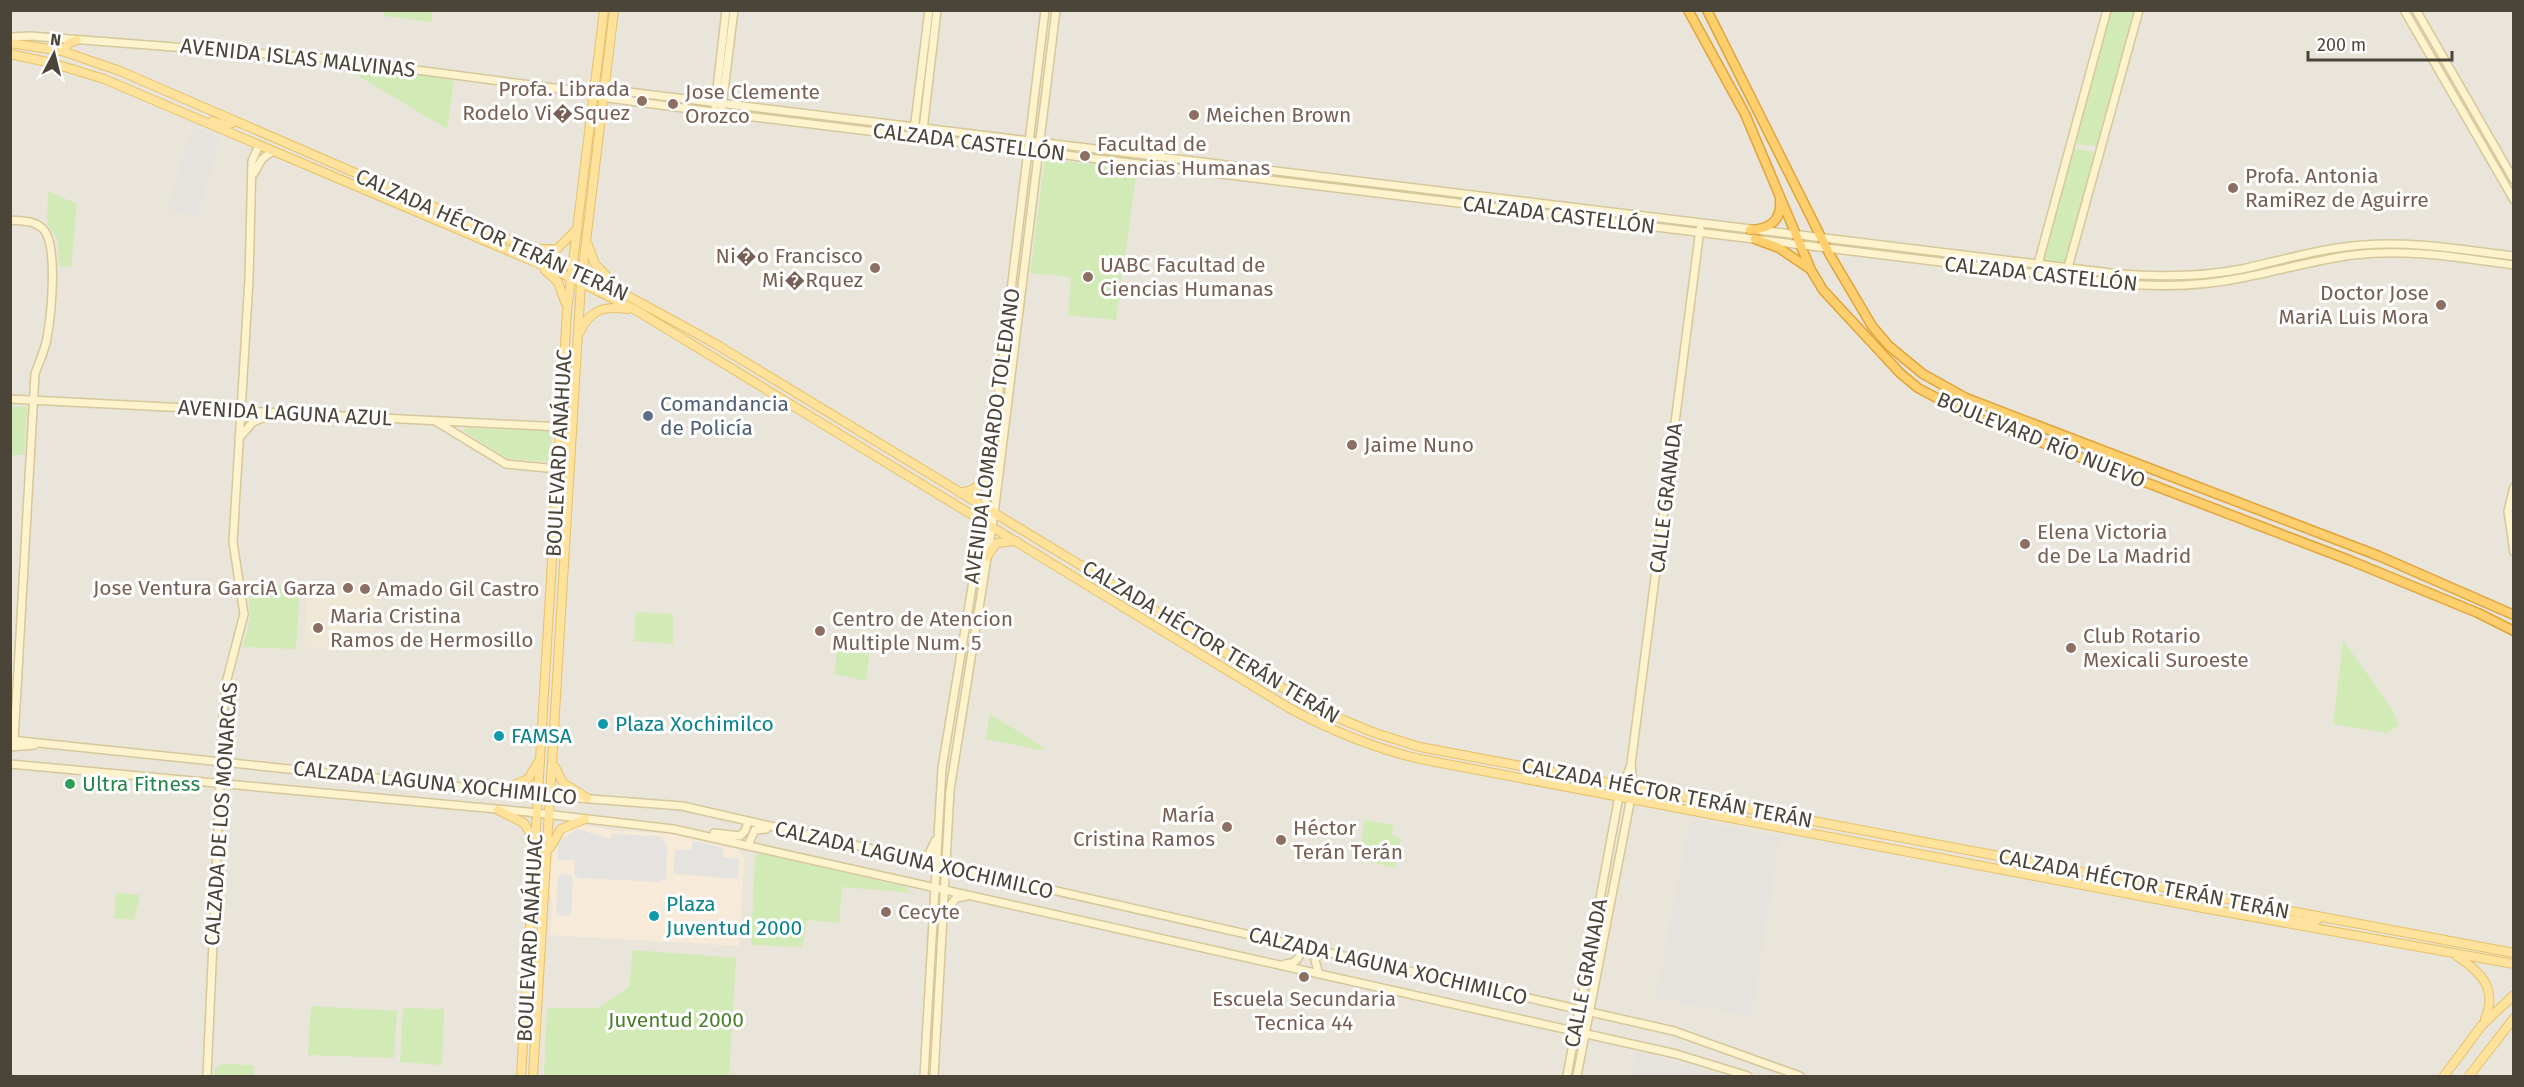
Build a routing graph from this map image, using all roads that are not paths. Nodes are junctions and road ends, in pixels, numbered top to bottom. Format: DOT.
graph roads {
  1 [pos="604,10"];
  2 [pos="614,10"];
  3 [pos="726,10"];
  4 [pos="734,10"];
  5 [pos="929,10"];
  6 [pos="937,10"];
  7 [pos="1045,10"];
  8 [pos="1056,10"];
  9 [pos="1688,10"];
  10 [pos="1707,10"];
  11 [pos="2108,10"];
  12 [pos="2139,10"];
  13 [pos="2404,10"];
  14 [pos="2416,10"];
  15 [pos="728,24"];
  16 [pos="10,37"];
  17 [pos="77,40"];
  18 [pos="10,43"];
  19 [pos="62,51"];
  20 [pos="10,54"];
  21 [pos="590,92"];
  22 [pos="604,93"];
  23 [pos="719,103"];
  24 [pos="718,112"];
  25 [pos="193,117"];
  26 [pos="235,122"];
  27 [pos="914,126"];
  28 [pos="923,127"];
  29 [pos="913,135"];
  30 [pos="922,136"];
  31 [pos="1030,140"];
  32 [pos="1040,141"];
  33 [pos="259,145"];
  34 [pos="1029,149"];
  35 [pos="301,150"];
  36 [pos="273,151"];
  37 [pos="1039,151"];
  38 [pos="254,173"];
  39 [pos="2514,180"];
  40 [pos="1780,194"];
  41 [pos="2514,200"];
  42 [pos="1022,216"];
  43 [pos="10,220"];
  44 [pos="1700,227"];
  45 [pos="576,228"];
  46 [pos="1750,230"];
  47 [pos="1796,235"];
  48 [pos="586,237"];
  49 [pos="1822,238"];
  50 [pos="1755,239"];
  51 [pos="1028,243"];
  52 [pos="1800,245"];
  53 [pos="526,246"];
  54 [pos="1827,248"];
  55 [pos="1017,253"];
  56 [pos="2514,256"];
  57 [pos="1994,260"];
  58 [pos="534,262"];
  59 [pos="2038,264"];
  60 [pos="572,266"];
  61 [pos="2514,266"];
  62 [pos="2070,268"];
  63 [pos="1992,269"];
  64 [pos="1811,270"];
  65 [pos="582,271"];
  66 [pos="2040,275"];
  67 [pos="570,278"];
  68 [pos="581,283"];
  69 [pos="1022,285"];
  70 [pos="619,289"];
  71 [pos="634,309"];
  72 [pos="567,311"];
  73 [pos="1010,311"];
  74 [pos="674,332"];
  75 [pos="577,339"];
  76 [pos="1016,339"];
  77 [pos="722,348"];
  78 [pos="747,377"];
  79 [pos="10,399"];
  80 [pos="807,399"];
  81 [pos="33,400"];
  82 [pos="241,411"];
  83 [pos="275,412"];
  84 [pos="471,420"];
  85 [pos="436,422"];
  86 [pos="560,427"];
  87 [pos="460,435"];
  88 [pos="239,438"];
  89 [pos="570,468"];
  90 [pos="990,468"];
  91 [pos="558,469"];
  92 [pos="2514,487"];
  93 [pos="960,493"];
  94 [pos="985,509"];
  95 [pos="994,514"];
  96 [pos="983,521"];
  97 [pos="992,526"];
  98 [pos="1017,542"];
  99 [pos="2514,552"];
  100 [pos="2379,556"];
  101 [pos="987,557"];
  102 [pos="2349,560"];
  103 [pos="551,597"];
  104 [pos="2480,599"];
  105 [pos="2448,600"];
  106 [pos="564,605"];
  107 [pos="2514,615"];
  108 [pos="2514,631"];
  109 [pos="548,646"];
  110 [pos="557,705"];
  111 [pos="948,731"];
  112 [pos="959,739"];
  113 [pos="12,742"];
  114 [pos="542,755"];
  115 [pos="553,758"];
  116 [pos="221,762"];
  117 [pos="10,764"];
  118 [pos="1631,764"];
  119 [pos="220,783"];
  120 [pos="1622,785"];
  121 [pos="1633,787"];
  122 [pos="502,790"];
  123 [pos="539,795"];
  124 [pos="551,796"];
  125 [pos="1619,796"];
  126 [pos="586,798"];
  127 [pos="1630,799"];
  128 [pos="498,810"];
  129 [pos="537,813"];
  130 [pos="550,815"];
  131 [pos="585,819"];
  132 [pos="748,822"];
  133 [pos="673,829"];
  134 [pos="938,833"];
  135 [pos="827,840"];
  136 [pos="536,843"];
  137 [pos="748,845"];
  138 [pos="549,852"];
  139 [pos="912,860"];
  140 [pos="936,865"];
  141 [pos="946,867"];
  142 [pos="934,886"];
  143 [pos="945,889"];
  144 [pos="972,895"];
  145 [pos="2216,898"];
  146 [pos="2160,900"];
  147 [pos="532,906"];
  148 [pos="943,916"];
  149 [pos="2320,917"];
  150 [pos="2255,918"];
  151 [pos="541,941"];
  152 [pos="1298,945"];
  153 [pos="1327,952"];
  154 [pos="2453,953"];
  155 [pos="2514,953"];
  156 [pos="2514,964"];
  157 [pos="1280,965"];
  158 [pos="1319,974"];
  159 [pos="2514,995"];
  160 [pos="1580,1009"];
  161 [pos="1590,1012"];
  162 [pos="2514,1018"];
  163 [pos="2482,1025"];
  164 [pos="1575,1032"];
  165 [pos="1585,1034"];
  166 [pos="207,1077"];
  167 [pos="521,1077"];
  168 [pos="533,1077"];
  169 [pos="925,1077"];
  170 [pos="934,1077"];
  171 [pos="1567,1077"];
  172 [pos="1577,1077"];
  173 [pos="1748,1077"];
  174 [pos="1800,1077"];
  175 [pos="2444,1077"];
  176 [pos="2469,1077"];
  1 -- 21 [label="main road, BOULEVARD ANÁHUAC"];
  2 -- 22 [label="main road, BOULEVARD ANÁHUAC"];
  3 -- 15 [label="main road"];
  4 -- 15 [label="main road"];
  5 -- 27 [label="main road"];
  6 -- 28 [label="main road"];
  7 -- 31 [label="main road, AVENIDA LOMBARDO TOLEDANO"];
  8 -- 32 [label="main road, AVENIDA LOMBARDO TOLEDANO"];
  9 -- 40 [label="highway, BOULEVARD RÍO NUEVO"];
  10 -- 49 [label="highway, BOULEVARD RÍO NUEVO"];
  11 -- 59 [label="main road"];
  12 -- 62 [label="main road"];
  13 -- 41 [label="main road"];
  14 -- 39 [label="main road"];
  15 -- 23 [label="main road"];
  16 -- 17 [label="main road, AVENIDA ISLAS MALVINAS"];
  17 -- 19 [label="main road"];
  17 -- 21 [label="main road, AVENIDA ISLAS MALVINAS"];
  18 -- 19 [label="main road, CALZADA HÉCTOR TERÁN TERÁN"];
  19 -- 26 [label="main road, CALZADA HÉCTOR TERÁN TERÁN"];
  20 -- 25 [label="main road, CALZADA HÉCTOR TERÁN TERÁN"];
  21 -- 22 [label="main road, AVENIDA ISLAS MALVINAS"];
  21 -- 45 [label="main road, BOULEVARD ANÁHUAC"];
  22 -- 23 [label="main road, CALZADA CASTELLÓN"];
  22 -- 24 [label="main road, CALZADA CASTELLÓN"];
  22 -- 48 [label="main road, BOULEVARD ANÁHUAC"];
  23 -- 24 [label="main road"];
  23 -- 27 [label="main road, CALZADA CASTELLÓN"];
  24 -- 29 [label="main road, CALZADA CASTELLÓN"];
  25 -- 26 [label="main road"];
  25 -- 33 [label="main road, CALZADA HÉCTOR TERÁN TERÁN"];
  26 -- 35 [label="main road, CALZADA HÉCTOR TERÁN TERÁN"];
  27 -- 28 [label="main road, CALZADA CASTELLÓN"];
  27 -- 29 [label="main road"];
  28 -- 30 [label="main road"];
  28 -- 31 [label="main road, CALZADA CASTELLÓN"];
  29 -- 30 [label="main road, CALZADA CASTELLÓN"];
  30 -- 34 [label="main road, CALZADA CASTELLÓN"];
  31 -- 32 [label="main road, CALZADA CASTELLÓN"];
  31 -- 34 [label="main road, AVENIDA LOMBARDO TOLEDANO"];
  32 -- 37 [label="main road, AVENIDA LOMBARDO TOLEDANO"];
  32 -- 44 [label="main road, CALZADA CASTELLÓN"];
  33 -- 35 [label="main road"];
  33 -- 36 [label="main road, CALZADA HÉCTOR TERÁN TERÁN"];
  33 -- 38 [label="main road, CALZADA DE LOS MONARCAS"];
  34 -- 37 [label="main road, CALZADA CASTELLÓN"];
  34 -- 42 [label="main road, AVENIDA LOMBARDO TOLEDANO"];
  35 -- 53 [label="main road, CALZADA HÉCTOR TERÁN TERÁN"];
  36 -- 38 [label="main road"];
  36 -- 58 [label="main road, CALZADA HÉCTOR TERÁN TERÁN"];
  37 -- 44 [label="main road, CALZADA CASTELLÓN"];
  37 -- 51 [label="main road, AVENIDA LOMBARDO TOLEDANO"];
  38 -- 82 [label="main road, CALZADA DE LOS MONARCAS"];
  40 -- 46 [label="highway"];
  40 -- 47 [label="highway, BOULEVARD RÍO NUEVO"];
  42 -- 51 [label="main road"];
  42 -- 55 [label="main road, AVENIDA LOMBARDO TOLEDANO"];
  43 -- 81 [label="main road"];
  44 -- 46 [label="main road, CALZADA CASTELLÓN"];
  44 -- 50 [label="main road, CALZADA CASTELLÓN"];
  44 -- 118 [label="main road, CALLE GRANADA"];
  45 -- 53 [label="main road"];
  45 -- 60 [label="main road, BOULEVARD ANÁHUAC"];
  46 -- 47 [label="main road, CALZADA CASTELLÓN"];
  47 -- 49 [label="main road, CALZADA CASTELLÓN"];
  47 -- 52 [label="highway, BOULEVARD RÍO NUEVO"];
  48 -- 65 [label="main road, BOULEVARD ANÁHUAC"];
  48 -- 70 [label="main road"];
  49 -- 54 [label="highway, BOULEVARD RÍO NUEVO"];
  49 -- 57 [label="main road, CALZADA CASTELLÓN"];
  50 -- 52 [label="main road, CALZADA CASTELLÓN"];
  50 -- 64 [label="highway"];
  51 -- 69 [label="main road, AVENIDA LOMBARDO TOLEDANO"];
  52 -- 54 [label="main road, CALZADA CASTELLÓN"];
  52 -- 64 [label="highway, BOULEVARD RÍO NUEVO"];
  53 -- 60 [label="main road, CALZADA HÉCTOR TERÁN TERÁN"];
  54 -- 63 [label="main road, CALZADA CASTELLÓN"];
  54 -- 100 [label="highway, BOULEVARD RÍO NUEVO"];
  55 -- 69 [label="main road"];
  55 -- 73 [label="main road, AVENIDA LOMBARDO TOLEDANO"];
  56 -- 62 [label="main road, CALZADA CASTELLÓN"];
  57 -- 59 [label="main road, CALZADA CASTELLÓN"];
  57 -- 63 [label="main road"];
  58 -- 67 [label="main road, CALZADA HÉCTOR TERÁN TERÁN"];
  58 -- 72 [label="main road"];
  59 -- 62 [label="main road, CALZADA CASTELLÓN"];
  60 -- 65 [label="main road, CALZADA HÉCTOR TERÁN TERÁN"];
  60 -- 67 [label="main road, BOULEVARD ANÁHUAC"];
  61 -- 66 [label="main road, CALZADA CASTELLÓN"];
  62 -- 66 [label="main road"];
  63 -- 66 [label="main road, CALZADA CASTELLÓN"];
  64 -- 102 [label="highway, BOULEVARD RÍO NUEVO"];
  65 -- 68 [label="main road, BOULEVARD ANÁHUAC"];
  65 -- 70 [label="main road, CALZADA HÉCTOR TERÁN TERÁN"];
  67 -- 68 [label="main road, CALZADA HÉCTOR TERÁN TERÁN"];
  67 -- 72 [label="main road, BOULEVARD ANÁHUAC"];
  68 -- 71 [label="main road, CALZADA HÉCTOR TERÁN TERÁN"];
  68 -- 75 [label="main road, BOULEVARD ANÁHUAC"];
  69 -- 76 [label="main road, AVENIDA LOMBARDO TOLEDANO"];
  70 -- 77 [label="main road, CALZADA HÉCTOR TERÁN TERÁN"];
  71 -- 74 [label="main road, CALZADA HÉCTOR TERÁN TERÁN"];
  71 -- 75 [label="main road"];
  72 -- 86 [label="main road, BOULEVARD ANÁHUAC"];
  73 -- 76 [label="main road"];
  73 -- 90 [label="main road, AVENIDA LOMBARDO TOLEDANO"];
  74 -- 77 [label="main road"];
  74 -- 78 [label="main road, CALZADA HÉCTOR TERÁN TERÁN"];
  75 -- 89 [label="main road, BOULEVARD ANÁHUAC"];
  76 -- 95 [label="main road, AVENIDA LOMBARDO TOLEDANO"];
  77 -- 80 [label="main road, CALZADA HÉCTOR TERÁN TERÁN"];
  78 -- 80 [label="main road"];
  78 -- 96 [label="main road, CALZADA HÉCTOR TERÁN TERÁN"];
  79 -- 81 [label="main road, AVENIDA LAGUNA AZUL"];
  80 -- 93 [label="main road, CALZADA HÉCTOR TERÁN TERÁN"];
  81 -- 82 [label="main road, AVENIDA LAGUNA AZUL"];
  81 -- 113 [label="main road"];
  82 -- 83 [label="main road, AVENIDA LAGUNA AZUL"];
  82 -- 88 [label="main road, CALZADA DE LOS MONARCAS"];
  83 -- 85 [label="main road, AVENIDA LAGUNA AZUL"];
  83 -- 88 [label="main road"];
  84 -- 85 [label="main road, AVENIDA LAGUNA AZUL"];
  84 -- 86 [label="main road, AVENIDA LAGUNA AZUL"];
  84 -- 87 [label="main road"];
  85 -- 87 [label="main road"];
  86 -- 89 [label="main road"];
  86 -- 91 [label="main road, BOULEVARD ANÁHUAC"];
  87 -- 91 [label="main road"];
  88 -- 116 [label="main road, CALZADA DE LOS MONARCAS"];
  89 -- 106 [label="main road, BOULEVARD ANÁHUAC"];
  90 -- 93 [label="main road"];
  90 -- 94 [label="main road, AVENIDA LOMBARDO TOLEDANO"];
  91 -- 103 [label="main road, BOULEVARD ANÁHUAC"];
  92 -- 99 [label="main road"];
  93 -- 94 [label="main road, CALZADA HÉCTOR TERÁN TERÁN"];
  94 -- 95 [label="main road, CALZADA HÉCTOR TERÁN TERÁN"];
  94 -- 96 [label="main road, AVENIDA LOMBARDO TOLEDANO"];
  95 -- 97 [label="main road, AVENIDA LOMBARDO TOLEDANO"];
  95 -- 120 [label="main road, CALZADA HÉCTOR TERÁN TERÁN"];
  96 -- 97 [label="main road, CALZADA HÉCTOR TERÁN TERÁN"];
  96 -- 111 [label="main road, AVENIDA LOMBARDO TOLEDANO"];
  97 -- 98 [label="main road, CALZADA HÉCTOR TERÁN TERÁN"];
  97 -- 101 [label="main road, AVENIDA LOMBARDO TOLEDANO"];
  98 -- 101 [label="main road"];
  98 -- 125 [label="main road, CALZADA HÉCTOR TERÁN TERÁN"];
  100 -- 102 [label="highway"];
  100 -- 104 [label="highway, BOULEVARD RÍO NUEVO"];
  101 -- 112 [label="main road, AVENIDA LOMBARDO TOLEDANO"];
  102 -- 105 [label="highway, BOULEVARD RÍO NUEVO"];
  103 -- 106 [label="main road"];
  103 -- 109 [label="main road, BOULEVARD ANÁHUAC"];
  104 -- 105 [label="highway"];
  104 -- 107 [label="highway, BOULEVARD RÍO NUEVO"];
  105 -- 108 [label="highway, BOULEVARD RÍO NUEVO"];
  106 -- 110 [label="main road, BOULEVARD ANÁHUAC"];
  109 -- 110 [label="main road"];
  109 -- 114 [label="main road, BOULEVARD ANÁHUAC"];
  110 -- 115 [label="main road, BOULEVARD ANÁHUAC"];
  111 -- 112 [label="main road"];
  111 -- 134 [label="main road, AVENIDA LOMBARDO TOLEDANO"];
  112 -- 141 [label="main road, AVENIDA LOMBARDO TOLEDANO"];
  113 -- 116 [label="main road, CALZADA LAGUNA XOCHIMILCO"];
  114 -- 122 [label="main road"];
  114 -- 123 [label="main road, BOULEVARD ANÁHUAC"];
  115 -- 124 [label="main road, BOULEVARD ANÁHUAC"];
  115 -- 126 [label="main road"];
  116 -- 119 [label="main road, CALZADA DE LOS MONARCAS"];
  116 -- 122 [label="main road, CALZADA LAGUNA XOCHIMILCO"];
  117 -- 119 [label="main road, CALZADA LAGUNA XOCHIMILCO"];
  118 -- 120 [label="main road, CALLE GRANADA"];
  118 -- 121 [label="main road, CALLE GRANADA"];
  119 -- 128 [label="main road, CALZADA LAGUNA XOCHIMILCO"];
  119 -- 166 [label="main road, CALZADA DE LOS MONARCAS"];
  120 -- 121 [label="main road, CALZADA HÉCTOR TERÁN TERÁN"];
  120 -- 125 [label="main road, CALLE GRANADA"];
  121 -- 127 [label="main road, CALLE GRANADA"];
  121 -- 145 [label="main road, CALZADA HÉCTOR TERÁN TERÁN"];
  122 -- 123 [label="main road, CALZADA LAGUNA XOCHIMILCO"];
  123 -- 124 [label="main road, CALZADA LAGUNA XOCHIMILCO"];
  123 -- 129 [label="main road, BOULEVARD ANÁHUAC"];
  124 -- 126 [label="main road, CALZADA LAGUNA XOCHIMILCO"];
  124 -- 130 [label="main road, BOULEVARD ANÁHUAC"];
  125 -- 127 [label="main road, CALZADA HÉCTOR TERÁN TERÁN"];
  125 -- 160 [label="main road, CALLE GRANADA"];
  126 -- 132 [label="main road, CALZADA LAGUNA XOCHIMILCO"];
  127 -- 146 [label="main road, CALZADA HÉCTOR TERÁN TERÁN"];
  127 -- 161 [label="main road, CALLE GRANADA"];
  128 -- 129 [label="main road, CALZADA LAGUNA XOCHIMILCO"];
  128 -- 136 [label="main road"];
  129 -- 130 [label="main road, CALZADA LAGUNA XOCHIMILCO"];
  129 -- 136 [label="main road, BOULEVARD ANÁHUAC"];
  130 -- 131 [label="main road, CALZADA LAGUNA XOCHIMILCO"];
  130 -- 138 [label="main road, BOULEVARD ANÁHUAC"];
  131 -- 133 [label="main road, CALZADA LAGUNA XOCHIMILCO"];
  131 -- 138 [label="main road"];
  132 -- 133 [label="main road"];
  132 -- 135 [label="main road, CALZADA LAGUNA XOCHIMILCO"];
  133 -- 137 [label="main road, CALZADA LAGUNA XOCHIMILCO"];
  134 -- 139 [label="main road"];
  134 -- 140 [label="main road, AVENIDA LOMBARDO TOLEDANO"];
  135 -- 137 [label="main road"];
  135 -- 139 [label="main road, CALZADA LAGUNA XOCHIMILCO"];
  136 -- 147 [label="main road, BOULEVARD ANÁHUAC"];
  137 -- 142 [label="main road, CALZADA LAGUNA XOCHIMILCO"];
  138 -- 151 [label="main road, BOULEVARD ANÁHUAC"];
  139 -- 140 [label="main road, CALZADA LAGUNA XOCHIMILCO"];
  140 -- 141 [label="main road, CALZADA LAGUNA XOCHIMILCO"];
  140 -- 142 [label="main road, AVENIDA LOMBARDO TOLEDANO"];
  141 -- 143 [label="main road, AVENIDA LOMBARDO TOLEDANO"];
  141 -- 152 [label="main road, CALZADA LAGUNA XOCHIMILCO"];
  142 -- 143 [label="main road, CALZADA LAGUNA XOCHIMILCO"];
  142 -- 169 [label="main road, AVENIDA LOMBARDO TOLEDANO"];
  143 -- 144 [label="main road, CALZADA LAGUNA XOCHIMILCO"];
  143 -- 148 [label="main road, AVENIDA LOMBARDO TOLEDANO"];
  144 -- 148 [label="main road"];
  144 -- 157 [label="main road, CALZADA LAGUNA XOCHIMILCO"];
  145 -- 146 [label="main road"];
  145 -- 149 [label="main road, CALZADA HÉCTOR TERÁN TERÁN"];
  146 -- 150 [label="main road, CALZADA HÉCTOR TERÁN TERÁN"];
  147 -- 151 [label="main road"];
  147 -- 167 [label="main road, BOULEVARD ANÁHUAC"];
  148 -- 170 [label="main road, AVENIDA LOMBARDO TOLEDANO"];
  149 -- 150 [label="main road"];
  149 -- 155 [label="main road, CALZADA HÉCTOR TERÁN TERÁN"];
  150 -- 154 [label="main road, CALZADA HÉCTOR TERÁN TERÁN"];
  151 -- 168 [label="main road, BOULEVARD ANÁHUAC"];
  152 -- 153 [label="main road, CALZADA LAGUNA XOCHIMILCO"];
  152 -- 157 [label="main road"];
  153 -- 158 [label="main road"];
  153 -- 160 [label="main road, CALZADA LAGUNA XOCHIMILCO"];
  154 -- 156 [label="main road, CALZADA HÉCTOR TERÁN TERÁN"];
  154 -- 163 [label="main road"];
  157 -- 158 [label="main road, CALZADA LAGUNA XOCHIMILCO"];
  158 -- 164 [label="main road, CALZADA LAGUNA XOCHIMILCO"];
  159 -- 163 [label="main road"];
  160 -- 161 [label="main road, CALZADA LAGUNA XOCHIMILCO"];
  160 -- 164 [label="main road, CALLE GRANADA"];
  161 -- 165 [label="main road, CALLE GRANADA"];
  161 -- 174 [label="main road, CALZADA LAGUNA XOCHIMILCO"];
  162 -- 176 [label="main road"];
  163 -- 175 [label="main road"];
  164 -- 165 [label="main road, CALZADA LAGUNA XOCHIMILCO"];
  164 -- 171 [label="main road, CALLE GRANADA"];
  165 -- 172 [label="main road, CALLE GRANADA"];
  165 -- 173 [label="main road, CALZADA LAGUNA XOCHIMILCO"];
}
